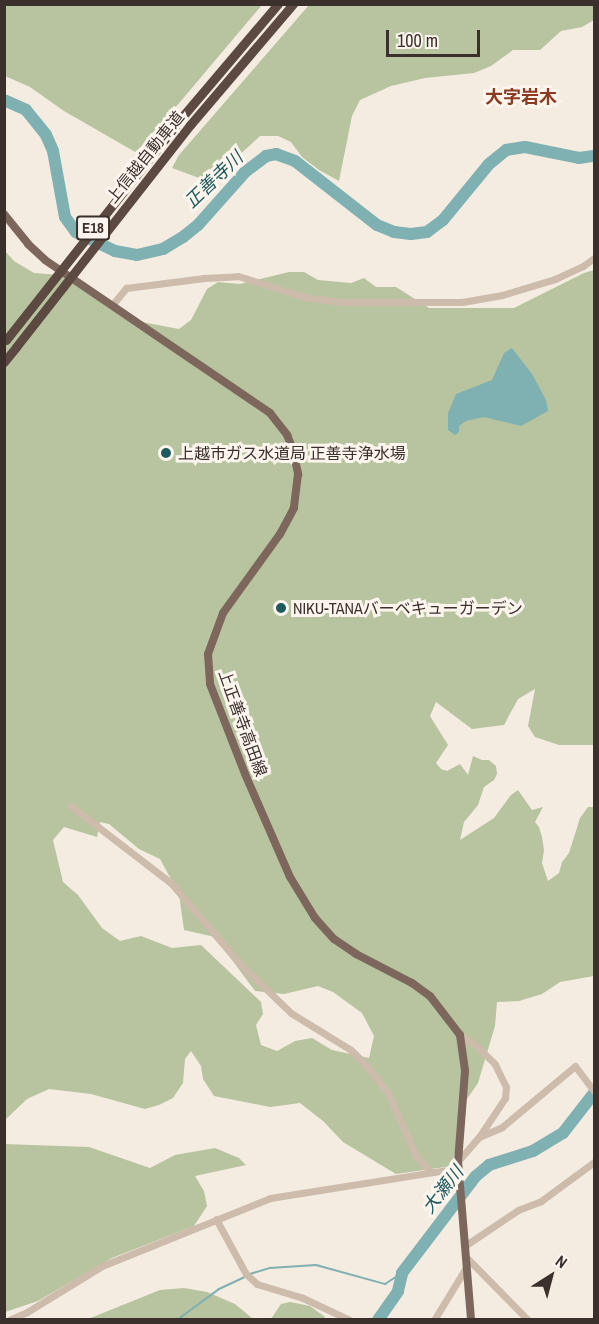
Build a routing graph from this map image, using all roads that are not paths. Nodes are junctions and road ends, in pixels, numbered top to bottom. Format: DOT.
graph roads {
  1 [pos="278,4"];
  2 [pos="293,4"];
  3 [pos="4,214"];
  4 [pos="594,258"];
  5 [pos="113,304"];
  6 [pos="5,341"];
  7 [pos="4,362"];
  8 [pos="71,806"];
  9 [pos="460,1035"];
  10 [pos="594,1090"];
  11 [pos="479,1137"];
  12 [pos="594,1162"];
  13 [pos="459,1165"];
  14 [pos="431,1172"];
  15 [pos="216,1219"];
  16 [pos="466,1245"];
  17 [pos="468,1262"];
  18 [pos="9,1320"];
  19 [pos="350,1320"];
  20 [pos="434,1320"];
  21 [pos="471,1320"];
  22 [pos="528,1320"];
  1 -- 6 [label="highway, 上信越自動車道 / E18, bridge"];
  2 -- 7 [label="highway, 上信越自動車道 / E18, bridge"];
  3 -- 5 [label="main road, 上正善寺高田線"];
  4 -- 5 [label="street"];
  5 -- 9 [label="main road, 上正善寺高田線"];
  8 -- 14 [label="street"];
  9 -- 11 [label="street"];
  9 -- 13 [label="main road, 上正善寺高田線"];
  10 -- 11 [label="street"];
  11 -- 13 [label="street"];
  12 -- 16 [label="street"];
  13 -- 14 [label="street"];
  13 -- 16 [label="main road, 上正善寺高田線"];
  14 -- 15 [label="street"];
  15 -- 18 [label="street"];
  15 -- 19 [label="street"];
  16 -- 17 [label="main road, 上正善寺高田線"];
  17 -- 20 [label="street"];
  17 -- 21 [label="main road, 上正善寺高田線"];
  17 -- 22 [label="street"];
}
